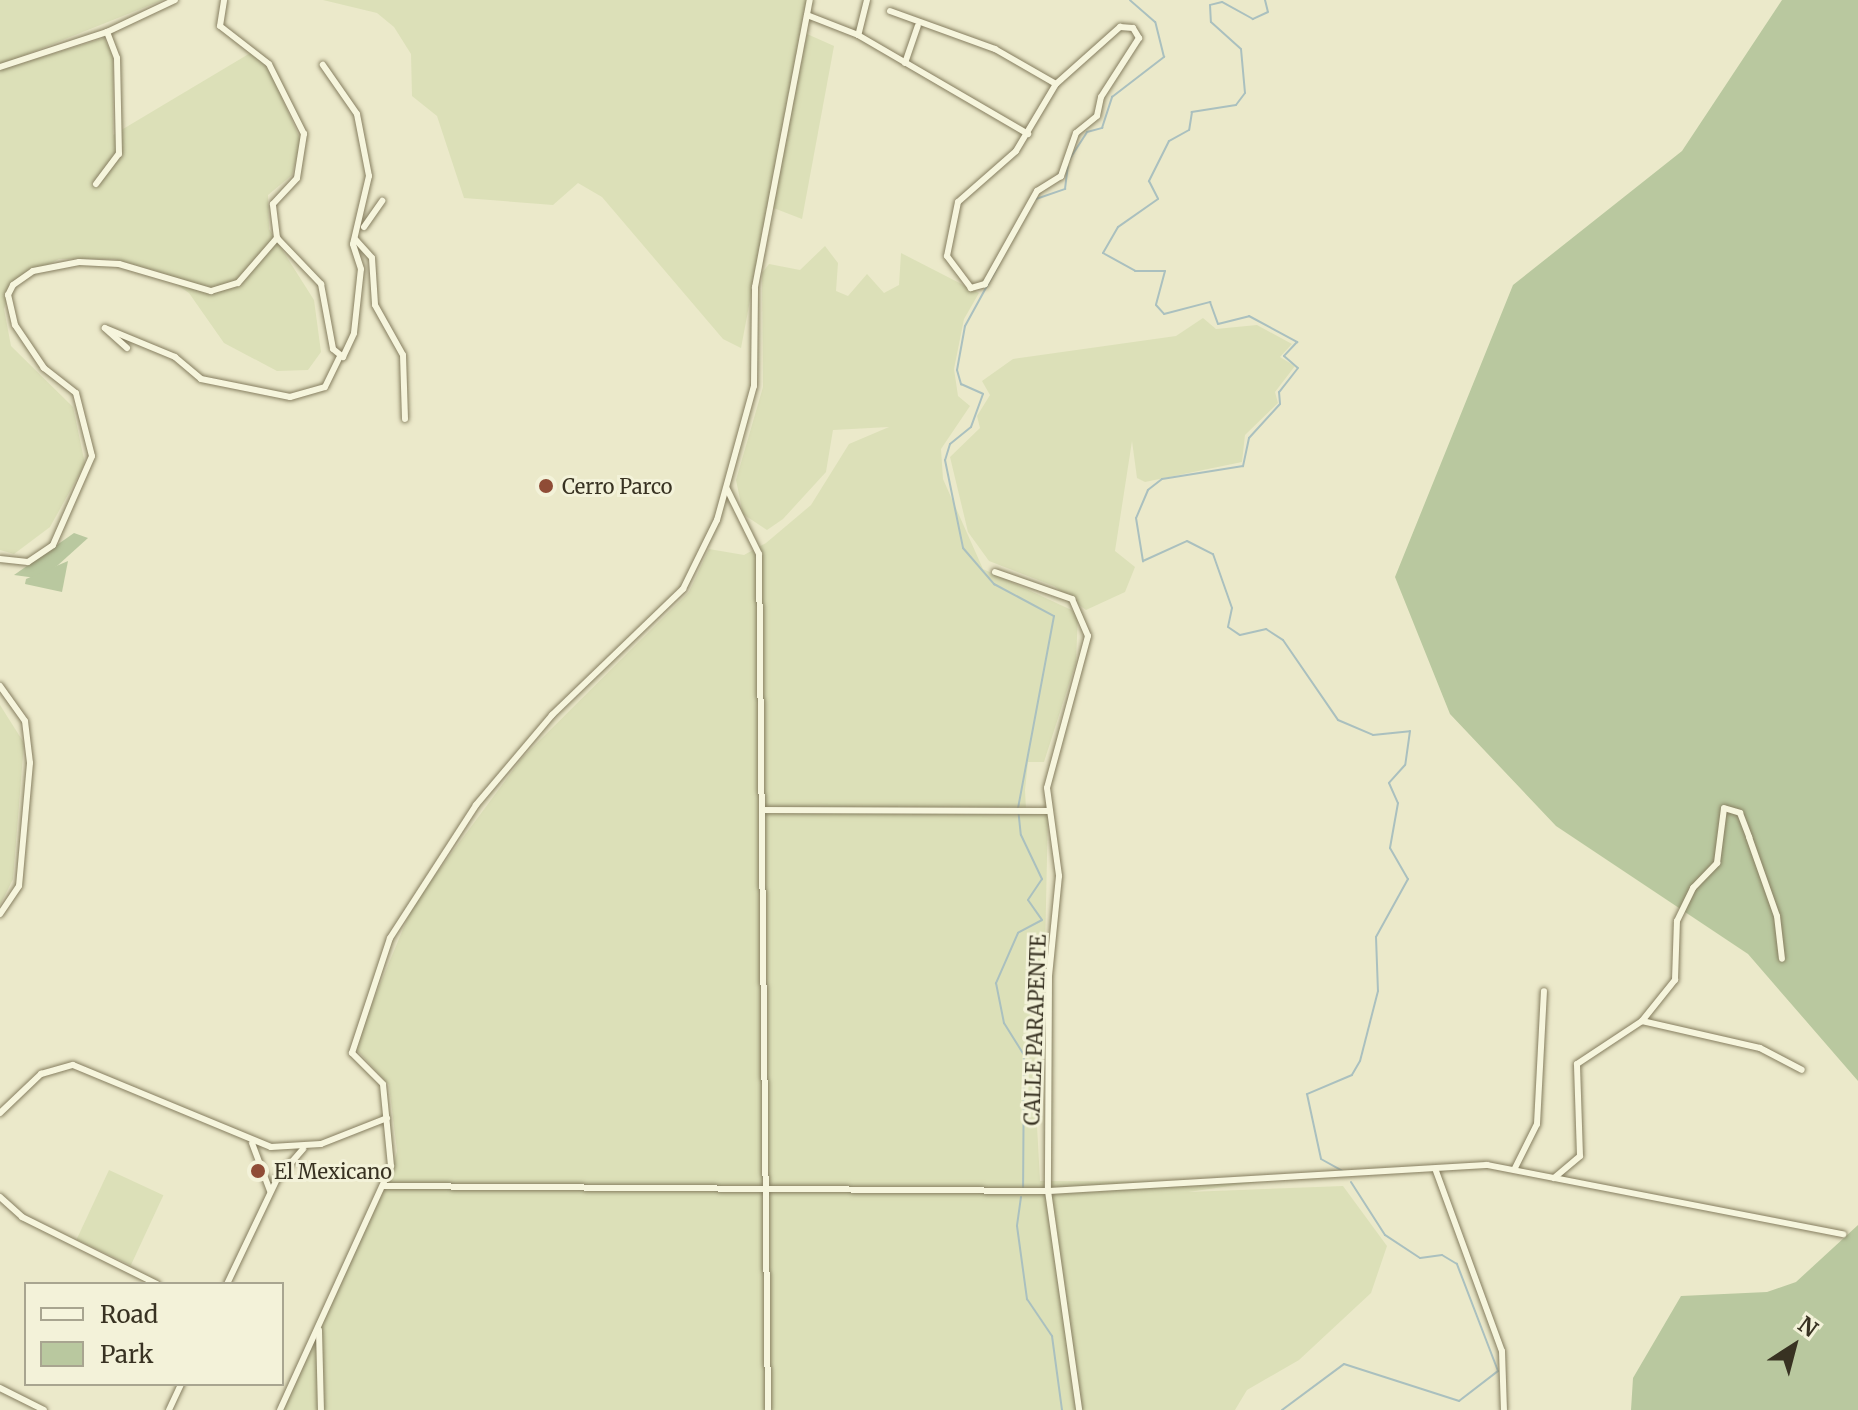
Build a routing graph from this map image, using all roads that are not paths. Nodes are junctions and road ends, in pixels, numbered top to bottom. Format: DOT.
graph roads {
  1 [pos="175,0"];
  2 [pos="224,0"];
  3 [pos="867,0"];
  4 [pos="809,2"];
  5 [pos="890,11"];
  6 [pos="807,15"];
  7 [pos="918,26"];
  8 [pos="107,32"];
  9 [pos="858,35"];
  10 [pos="905,63"];
  11 [pos="323,65"];
  12 [pos="0,67"];
  13 [pos="1056,84"];
  14 [pos="1028,134"];
  15 [pos="96,184"];
  16 [pos="382,201"];
  17 [pos="362,230"];
  18 [pos="277,238"];
  19 [pos="355,239"];
  20 [pos="127,348"];
  21 [pos="339,358"];
  22 [pos="405,419"];
  23 [pos="727,489"];
  24 [pos="0,559"];
  25 [pos="995,572"];
  26 [pos="0,686"];
  27 [pos="762,810"];
  28 [pos="1048,811"];
  29 [pos="0,914"];
  30 [pos="1782,959"];
  31 [pos="1544,991"];
  32 [pos="1642,1021"];
  33 [pos="1802,1070"];
  34 [pos="0,1113"];
  35 [pos="387,1118"];
  36 [pos="250,1140"];
  37 [pos="305,1147"];
  38 [pos="1515,1168"];
  39 [pos="1436,1171"];
  40 [pos="1554,1178"];
  41 [pos="383,1186"];
  42 [pos="270,1191"];
  43 [pos="767,1191"];
  44 [pos="1048,1191"];
  45 [pos="0,1197"];
  46 [pos="1843,1234"];
  47 [pos="153,1282"];
  48 [pos="228,1282"];
  49 [pos="319,1328"];
  50 [pos="180,1386"];
  51 [pos="0,1388"];
  52 [pos="44,1410"];
  53 [pos="169,1410"];
  54 [pos="280,1410"];
  55 [pos="321,1410"];
  56 [pos="768,1410"];
  57 [pos="1079,1410"];
  58 [pos="1504,1410"];
  1 -- 8 [label="street"];
  2 -- 18 [label="street"];
  3 -- 9 [label="street"];
  4 -- 6 [label="street"];
  5 -- 7 [label="street"];
  6 -- 9 [label="street"];
  6 -- 23 [label="street"];
  7 -- 10 [label="street"];
  7 -- 13 [label="street"];
  8 -- 12 [label="street"];
  8 -- 15 [label="street"];
  9 -- 10 [label="street"];
  10 -- 14 [label="street"];
  11 -- 17 [label="street"];
  13 -- 14 [label="street"];
  13 -- 14 [label="street"];
  16 -- 17 [label="street"];
  17 -- 19 [label="street"];
  18 -- 21 [label="street"];
  18 -- 24 [label="street"];
  19 -- 21 [label="street"];
  19 -- 22 [label="street"];
  20 -- 21 [label="street"];
  23 -- 27 [label="street"];
  23 -- 35 [label="street"];
  25 -- 28 [label="street, CALLE PARAPENTE"];
  26 -- 29 [label="street"];
  27 -- 28 [label="street"];
  27 -- 43 [label="street"];
  28 -- 44 [label="street, CALLE PARAPENTE"];
  30 -- 32 [label="street"];
  31 -- 38 [label="street"];
  32 -- 33 [label="street"];
  32 -- 40 [label="street"];
  34 -- 36 [label="street"];
  35 -- 37 [label="street"];
  35 -- 41 [label="street"];
  36 -- 37 [label="street"];
  36 -- 42 [label="street"];
  37 -- 42 [label="street"];
  38 -- 39 [label="street"];
  38 -- 40 [label="street"];
  39 -- 44 [label="street"];
  39 -- 58 [label="street"];
  40 -- 46 [label="street"];
  41 -- 43 [label="street"];
  41 -- 49 [label="street"];
  42 -- 48 [label="street"];
  43 -- 44 [label="street"];
  43 -- 56 [label="street"];
  44 -- 57 [label="street, CALLE PARAPENTE"];
  45 -- 47 [label="street"];
  49 -- 54 [label="street"];
  49 -- 55 [label="street"];
  50 -- 53 [label="street"];
  51 -- 52 [label="street"];
}
